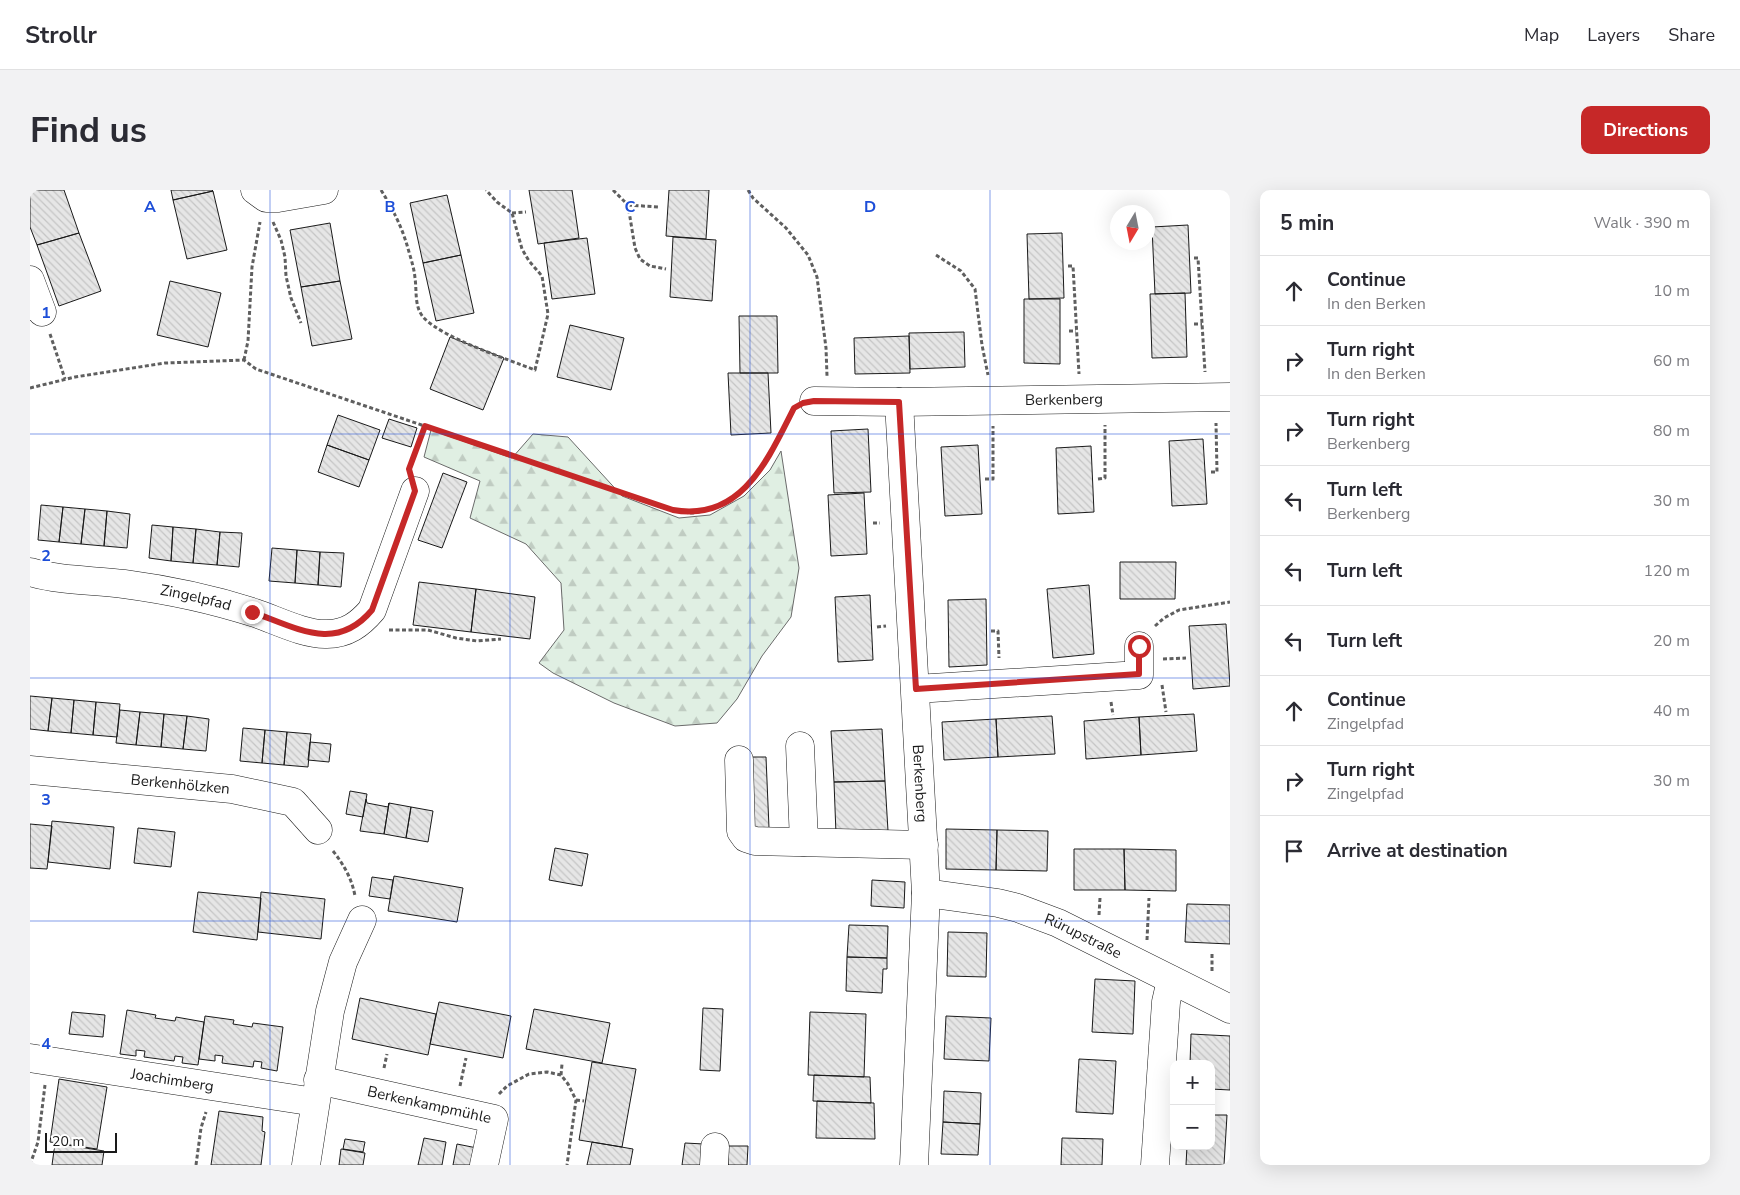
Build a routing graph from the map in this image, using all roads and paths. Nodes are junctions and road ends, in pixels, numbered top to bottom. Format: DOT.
graph roads {
  1 [pos="324,190"];
  2 [pos="381,190"];
  3 [pos="486,190"];
  4 [pos="613,190"];
  5 [pos="748,190"];
  6 [pos="260,194"];
  7 [pos="628,205"];
  8 [pos="658,207"];
  9 [pos="526,212"];
  10 [pos="512,213"];
  11 [pos="936,255"];
  12 [pos="1194,258"];
  13 [pos="1068,266"];
  14 [pos="666,268"];
  15 [pos="30,280"];
  16 [pos="42,312"];
  17 [pos="300,323"];
  18 [pos="1194,324"];
  19 [pos="1202,324"];
  20 [pos="1069,331"];
  21 [pos="1076,331"];
  22 [pos="244,360"];
  23 [pos="65,379"];
  24 [pos="30,388"];
  25 [pos="1218,398"];
  26 [pos="1080,400"];
  27 [pos="821,401"];
  28 [pos="899,402"];
  29 [pos="993,413"];
  30 [pos="1105,419"];
  31 [pos="425,426"];
  32 [pos="1217,436"];
  33 [pos="1211,472"];
  34 [pos="985,479"];
  35 [pos="1098,479"];
  36 [pos="415,491"];
  37 [pos="30,572"];
  38 [pos="1230,602"];
  39 [pos="363,621"];
  40 [pos="992,631"];
  41 [pos="501,639"];
  42 [pos="1149,653"];
  43 [pos="1186,658"];
  44 [pos="1000,684"];
  45 [pos="916,689"];
  46 [pos="800,746"];
  47 [pos="739,760"];
  48 [pos="30,770"];
  49 [pos="318,830"];
  50 [pos="804,842"];
  51 [pos="924,845"];
  52 [pos="342,862"];
  53 [pos="348,874"];
  54 [pos="926,893"];
  55 [pos="1149,898"];
  56 [pos="362,920"];
  57 [pos="1141,965"];
  58 [pos="1171,980"];
  59 [pos="1230,1009"];
  60 [pos="39,1060"];
  61 [pos="562,1064"];
  62 [pos="560,1075"];
  63 [pos="214,1087"];
  64 [pos="317,1091"];
  65 [pos="497,1096"];
  66 [pos="576,1100"];
  67 [pos="584,1101"];
  68 [pos="30,1165"];
  69 [pos="196,1165"];
  70 [pos="306,1165"];
  71 [pos="484,1165"];
  72 [pos="566,1165"];
  73 [pos="914,1165"];
  74 [pos="1155,1165"];
  1 -- 6 [label="street"];
  2 -- 10 [label="path"];
  3 -- 10 [label="path"];
  4 -- 7 [label="path"];
  5 -- 27 [label="path"];
  6 -- 17 [label="path"];
  6 -- 22 [label="path"];
  7 -- 8 [label="path"];
  7 -- 14 [label="path"];
  9 -- 10 [label="path"];
  11 -- 29 [label="path"];
  12 -- 19 [label="path"];
  13 -- 21 [label="path"];
  15 -- 16 [label="street"];
  16 -- 23 [label="path"];
  18 -- 19 [label="path"];
  19 -- 25 [label="path"];
  20 -- 21 [label="path"];
  21 -- 26 [label="path"];
  22 -- 23 [label="path"];
  22 -- 31 [label="path"];
  23 -- 24 [label="path"];
  25 -- 26 [label="street, Berkenberg"];
  26 -- 29 [label="street, Berkenberg"];
  27 -- 28 [label="street, Berkenberg"];
  27 -- 31 [label="path"];
  28 -- 29 [label="street, Berkenberg"];
  28 -- 45 [label="street, Berkenberg"];
  29 -- 34 [label="path"];
  30 -- 35 [label="path"];
  31 -- 36 [label="path"];
  32 -- 33 [label="path"];
  36 -- 39 [label="street"];
  37 -- 39 [label="street, Zingelpfad"];
  38 -- 42 [label="path"];
  39 -- 41 [label="path"];
  40 -- 44 [label="path"];
  42 -- 43 [label="path"];
  42 -- 44 [label="street"];
  44 -- 45 [label="street"];
  45 -- 51 [label="street, Berkenberg"];
  46 -- 50 [label="street"];
  47 -- 50 [label="street"];
  48 -- 49 [label="street, Berkenhölzken"];
  50 -- 51 [label="street"];
  51 -- 54 [label="street, Berkenberg"];
  52 -- 53 [label="path"];
  54 -- 57 [label="street, Rürupstraße"];
  54 -- 73 [label="street, Berkenberg"];
  55 -- 57 [label="path"];
  56 -- 64 [label="street"];
  57 -- 58 [label="street, Rürupstraße"];
  58 -- 59 [label="street, Rürupstraße"];
  58 -- 74 [label="street"];
  60 -- 63 [label="street, Joachimberg"];
  60 -- 68 [label="path"];
  61 -- 62 [label="path"];
  62 -- 65 [label="path"];
  62 -- 66 [label="path"];
  63 -- 64 [label="street, Joachimberg"];
  63 -- 69 [label="path"];
  64 -- 70 [label="street"];
  64 -- 71 [label="street, Berkenkampmühle"];
  66 -- 67 [label="path"];
  66 -- 72 [label="path"];
}
